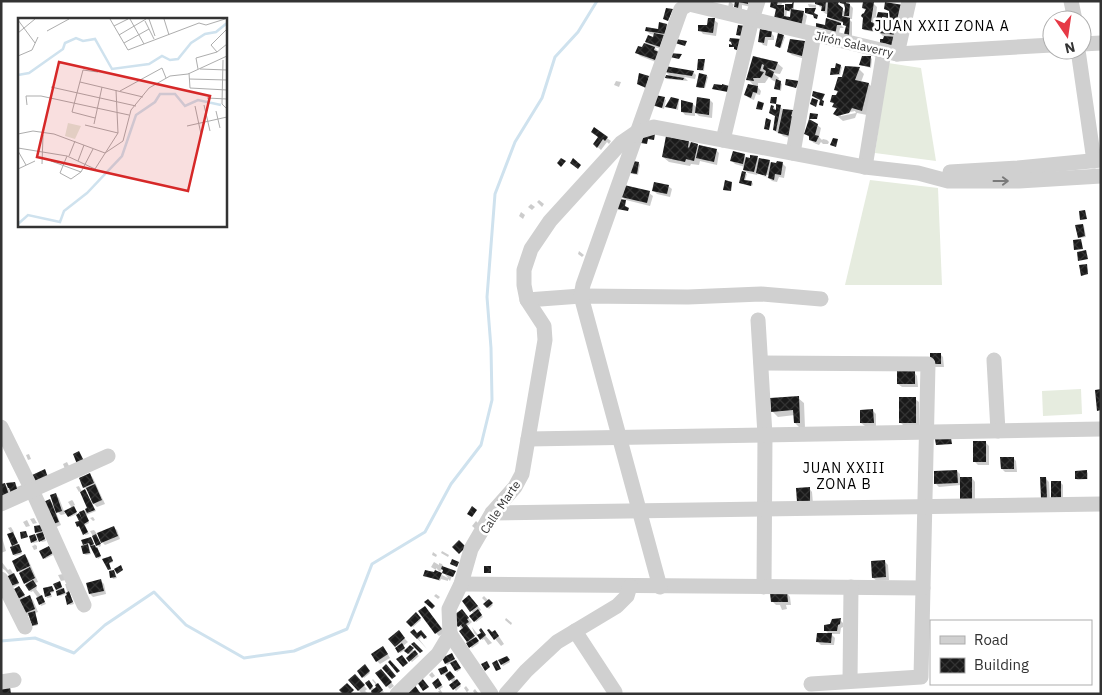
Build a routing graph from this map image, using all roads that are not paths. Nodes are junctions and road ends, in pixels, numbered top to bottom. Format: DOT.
graph roads {
  1 [pos="758,1"];
  2 [pos="909,1"];
  3 [pos="752,19"];
  4 [pos="814,34"];
  5 [pos="1042,46"];
  6 [pos="890,52"];
  7 [pos="1080,60"];
  8 [pos="637,132"];
  9 [pos="723,140"];
  10 [pos="793,153"];
  11 [pos="1097,160"];
  12 [pos="865,167"];
  13 [pos="918,173"];
  14 [pos="1101,176"];
  15 [pos="581,296"];
  16 [pos="821,299"];
  17 [pos="527,300"];
  18 [pos="758,320"];
  19 [pos="994,360"];
  20 [pos="761,363"];
  21 [pos="1,427"];
  22 [pos="1101,429"];
  23 [pos="998,431"];
  24 [pos="927,432"];
  25 [pos="765,435"];
  26 [pos="620,438"];
  27 [pos="528,439"];
  28 [pos="108,456"];
  29 [pos="32,490"];
  30 [pos="1,504"];
  31 [pos="1101,504"];
  32 [pos="925,507"];
  33 [pos="764,509"];
  34 [pos="639,511"];
  35 [pos="492,514"];
  36 [pos="1,579"];
  37 [pos="461,584"];
  38 [pos="630,586"];
  39 [pos="660,586"];
  40 [pos="764,587"];
  41 [pos="851,588"];
  42 [pos="923,588"];
  43 [pos="84,605"];
  44 [pos="25,627"];
  45 [pos="575,631"];
  46 [pos="450,634"];
  47 [pos="850,681"];
  48 [pos="811,684"];
  49 [pos="615,692"];
  50 [pos="397,694"];
  51 [pos="491,694"];
  52 [pos="506,694"];
  1 -- 3 [label="street"];
  2 -- 6 [label="street"];
  3 -- 4 [label="street, Jirón Salaverry"];
  3 -- 8 [label="street, Jirón Salaverry"];
  3 -- 9 [label="street"];
  4 -- 6 [label="street, Jirón Salaverry"];
  4 -- 10 [label="street"];
  5 -- 6 [label="street, Jirón Salaverry"];
  6 -- 12 [label="street"];
  7 -- 11 [label="street"];
  8 -- 9 [label="street"];
  8 -- 15 [label="street"];
  8 -- 17 [label="street"];
  9 -- 10 [label="street"];
  10 -- 12 [label="street"];
  11 -- 13 [label="street"];
  12 -- 13 [label="street"];
  13 -- 14 [label="street, one-way"];
  15 -- 16 [label="street"];
  15 -- 17 [label="street"];
  15 -- 26 [label="street"];
  17 -- 27 [label="street, Calle Marte"];
  18 -- 20 [label="street"];
  19 -- 23 [label="street"];
  20 -- 24 [label="street"];
  20 -- 25 [label="street"];
  21 -- 29 [label="street"];
  22 -- 23 [label="street"];
  23 -- 24 [label="street"];
  24 -- 25 [label="street"];
  24 -- 32 [label="street"];
  25 -- 26 [label="street"];
  25 -- 33 [label="street"];
  26 -- 27 [label="street"];
  26 -- 34 [label="street"];
  27 -- 35 [label="street, Calle Marte"];
  28 -- 29 [label="street"];
  29 -- 30 [label="street"];
  29 -- 43 [label="street"];
  31 -- 32 [label="street"];
  32 -- 33 [label="street"];
  32 -- 42 [label="street"];
  33 -- 34 [label="street"];
  33 -- 40 [label="street"];
  34 -- 35 [label="street"];
  34 -- 39 [label="street"];
  35 -- 37 [label="street, Calle Marte"];
  36 -- 44 [label="street"];
  37 -- 38 [label="street"];
  37 -- 46 [label="street, Calle Marte"];
  38 -- 39 [label="street"];
  38 -- 45 [label="street"];
  39 -- 40 [label="street"];
  40 -- 41 [label="street"];
  41 -- 42 [label="street"];
  41 -- 47 [label="street"];
  42 -- 47 [label="street"];
  45 -- 49 [label="street"];
  45 -- 52 [label="street"];
  46 -- 50 [label="street"];
  46 -- 51 [label="street"];
  47 -- 48 [label="street"];
}
